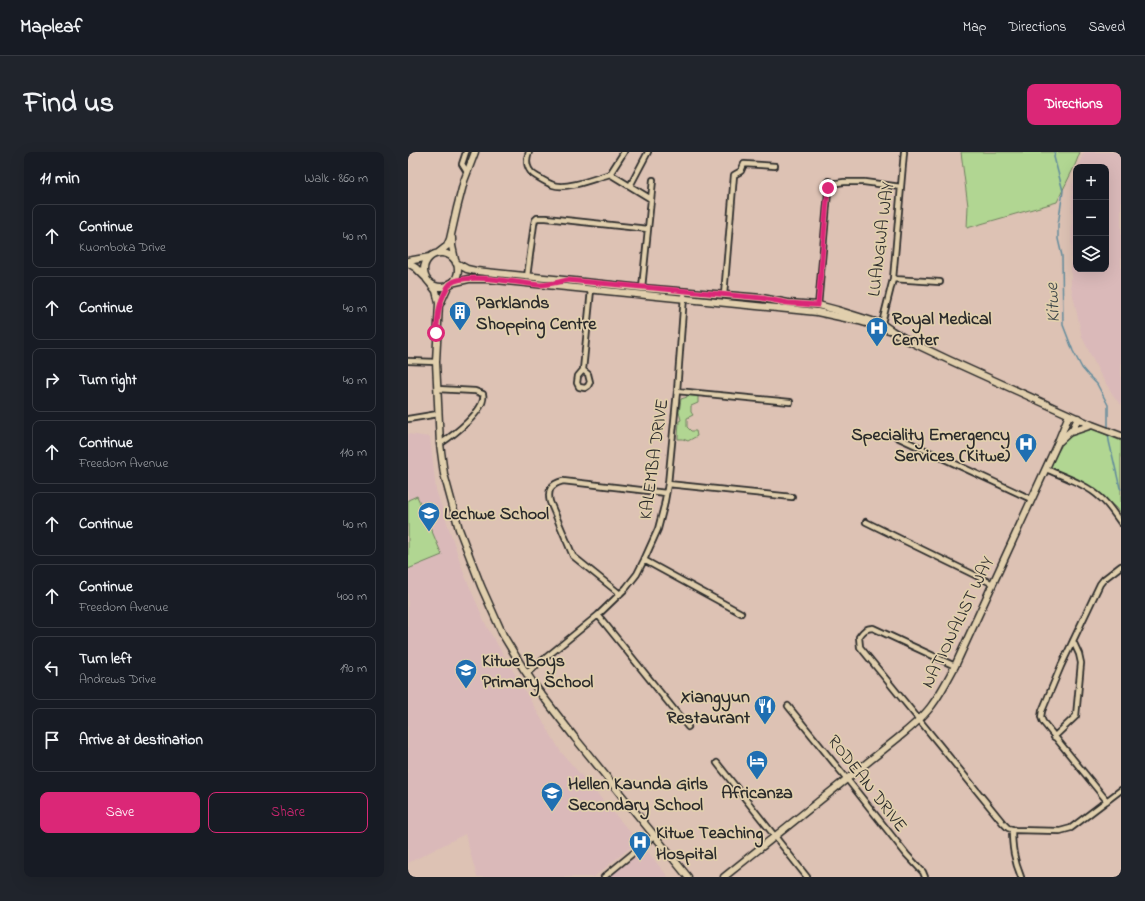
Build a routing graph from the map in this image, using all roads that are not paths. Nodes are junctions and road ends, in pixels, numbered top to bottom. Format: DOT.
graph roads {
  1 [pos="466,152"];
  2 [pos="475,152"];
  3 [pos="528,152"];
  4 [pos="624,152"];
  5 [pos="648,152"];
  6 [pos="904,152"];
  7 [pos="775,166"];
  8 [pos="467,172"];
  9 [pos="610,174"];
  10 [pos="653,180"];
  11 [pos="828,180"];
  12 [pos="630,186"];
  13 [pos="901,187"];
  14 [pos="828,188"];
  15 [pos="651,199"];
  16 [pos="648,229"];
  17 [pos="451,232"];
  18 [pos="438,253"];
  19 [pos="430,257"];
  20 [pos="408,262"];
  21 [pos="455,262"];
  22 [pos="528,276"];
  23 [pos="893,279"];
  24 [pos="428,280"];
  25 [pos="567,280"];
  26 [pos="940,282"];
  27 [pos="450,284"];
  28 [pos="541,285"];
  29 [pos="642,288"];
  30 [pos="591,290"];
  31 [pos="684,295"];
  32 [pos="724,295"];
  33 [pos="818,305"];
  34 [pos="439,307"];
  35 [pos="817,312"];
  36 [pos="881,326"];
  37 [pos="408,362"];
  38 [pos="436,362"];
  39 [pos="584,370"];
  40 [pos="437,389"];
  41 [pos="677,391"];
  42 [pos="790,402"];
  43 [pos="438,414"];
  44 [pos="1069,414"];
  45 [pos="1078,418"];
  46 [pos="408,419"];
  47 [pos="1092,425"];
  48 [pos="1069,433"];
  49 [pos="1119,435"];
  50 [pos="897,437"];
  51 [pos="1058,442"];
  52 [pos="440,444"];
  53 [pos="1046,469"];
  54 [pos="668,484"];
  55 [pos="666,493"];
  56 [pos="792,497"];
  57 [pos="1032,499"];
  58 [pos="866,522"];
  59 [pos="1121,523"];
  60 [pos="644,560"];
  61 [pos="1121,566"];
  62 [pos="993,584"];
  63 [pos="620,594"];
  64 [pos="741,612"];
  65 [pos="598,615"];
  66 [pos="1073,641"];
  67 [pos="955,666"];
  68 [pos="527,673"];
  69 [pos="788,706"];
  70 [pos="919,720"];
  71 [pos="688,727"];
  72 [pos="1054,737"];
  73 [pos="717,763"];
  74 [pos="847,779"];
  75 [pos="1121,790"];
  76 [pos="1107,801"];
  77 [pos="1012,829"];
  78 [pos="654,836"];
  79 [pos="775,837"];
  80 [pos="604,877"];
  81 [pos="688,877"];
  82 [pos="724,877"];
  83 [pos="807,877"];
  84 [pos="926,877"];
  85 [pos="1020,877"];
  1 -- 8 [label="street"];
  2 -- 8 [label="main road"];
  3 -- 9 [label="street"];
  4 -- 9 [label="street"];
  5 -- 12 [label="street"];
  6 -- 13 [label="street, LUANGWA WAY"];
  7 -- 32 [label="street"];
  8 -- 17 [label="main road"];
  9 -- 12 [label="street"];
  10 -- 15 [label="street"];
  11 -- 14 [label="street"];
  12 -- 15 [label="street"];
  13 -- 14 [label="street"];
  13 -- 23 [label="street, LUANGWA WAY"];
  14 -- 33 [label="street"];
  15 -- 16 [label="street"];
  16 -- 22 [label="street"];
  16 -- 29 [label="street"];
  17 -- 18 [label="main road"];
  17 -- 21 [label="main road"];
  18 -- 19 [label="main road"];
  18 -- 21 [label="main road"];
  19 -- 20 [label="main road"];
  19 -- 24 [label="main road"];
  20 -- 24 [label="main road"];
  21 -- 22 [label="main road"];
  21 -- 27 [label="main road"];
  22 -- 25 [label="main road"];
  23 -- 26 [label="street"];
  23 -- 36 [label="street, LUANGWA WAY"];
  24 -- 27 [label="main road"];
  24 -- 34 [label="main road"];
  25 -- 28 [label="main road"];
  25 -- 29 [label="main road"];
  27 -- 28 [label="main road"];
  27 -- 34 [label="main road"];
  28 -- 30 [label="main road"];
  29 -- 31 [label="main road"];
  30 -- 31 [label="main road"];
  30 -- 39 [label="street"];
  31 -- 32 [label="main road"];
  31 -- 35 [label="main road"];
  31 -- 41 [label="street, KALEMBA DRIVE"];
  32 -- 33 [label="main road"];
  33 -- 35 [label="street"];
  33 -- 36 [label="main road"];
  34 -- 38 [label="main road"];
  35 -- 36 [label="main road"];
  36 -- 44 [label="main road"];
  37 -- 38 [label="street"];
  38 -- 40 [label="main road"];
  40 -- 43 [label="main road"];
  40 -- 52 [label="street"];
  41 -- 42 [label="street"];
  41 -- 54 [label="street, KALEMBA DRIVE"];
  43 -- 46 [label="street"];
  43 -- 52 [label="main road"];
  44 -- 45 [label="main road"];
  44 -- 51 [label="main road, NATIONALIST WAY"];
  45 -- 47 [label="main road"];
  45 -- 48 [label="main road"];
  47 -- 48 [label="main road"];
  47 -- 49 [label="main road"];
  48 -- 51 [label="main road"];
  50 -- 57 [label="street"];
  51 -- 53 [label="main road, NATIONALIST WAY"];
  52 -- 68 [label="main road"];
  53 -- 57 [label="main road, NATIONALIST WAY"];
  53 -- 59 [label="street"];
  54 -- 55 [label="street, KALEMBA DRIVE"];
  54 -- 56 [label="street"];
  55 -- 60 [label="street, KALEMBA DRIVE"];
  55 -- 63 [label="street"];
  57 -- 62 [label="main road, NATIONALIST WAY"];
  58 -- 62 [label="street"];
  60 -- 63 [label="street, KALEMBA DRIVE"];
  60 -- 64 [label="street"];
  61 -- 66 [label="street"];
  62 -- 67 [label="main road, NATIONALIST WAY"];
  63 -- 65 [label="street, KALEMBA DRIVE"];
  65 -- 68 [label="street, KALEMBA DRIVE"];
  65 -- 71 [label="street"];
  66 -- 72 [label="street"];
  66 -- 72 [label="street"];
  67 -- 70 [label="main road, NATIONALIST WAY"];
  67 -- 70 [label="street"];
  68 -- 78 [label="main road"];
  69 -- 74 [label="street, RODEAN DRIVE"];
  70 -- 74 [label="main road, NATIONALIST WAY"];
  70 -- 77 [label="street"];
  72 -- 76 [label="street"];
  73 -- 79 [label="street"];
  74 -- 79 [label="main road, NATIONALIST WAY"];
  74 -- 84 [label="street, RODEAN DRIVE"];
  75 -- 76 [label="street"];
  76 -- 77 [label="street"];
  77 -- 85 [label="street"];
  78 -- 80 [label="street"];
  78 -- 81 [label="main road"];
  79 -- 82 [label="main road, NATIONALIST WAY"];
  79 -- 83 [label="street"];
}
